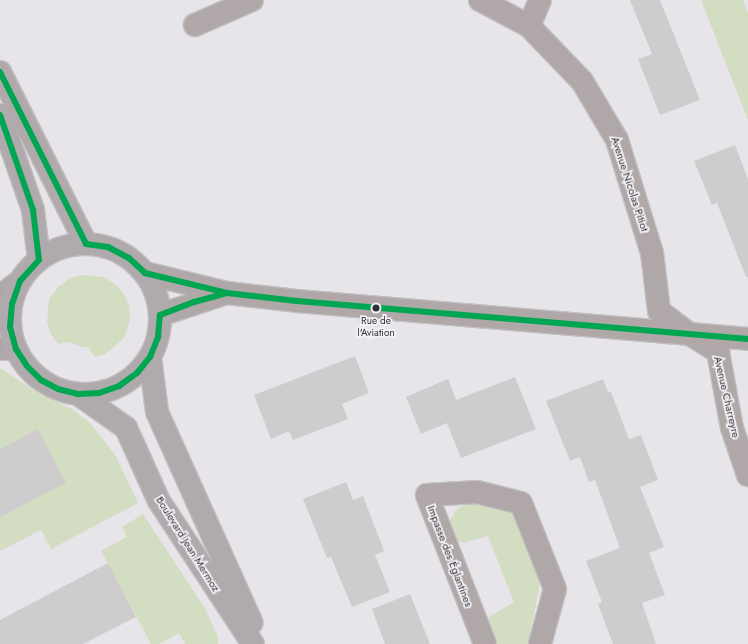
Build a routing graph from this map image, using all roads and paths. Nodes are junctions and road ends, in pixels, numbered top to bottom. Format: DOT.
graph roads {
  1 [pos="252,0"];
  2 [pos="480,0"];
  3 [pos="540,0"];
  4 [pos="195,25"];
  5 [pos="529,26"];
  6 [pos="0,72"];
  7 [pos="0,115"];
  8 [pos="86,244"];
  9 [pos="39,260"];
  10 [pos="145,273"];
  11 [pos="20,281"];
  12 [pos="227,293"];
  13 [pos="0,296"];
  14 [pos="160,314"];
  15 [pos="688,333"];
  16 [pos="748,339"];
  17 [pos="8,349"];
  18 [pos="150,356"];
  19 [pos="78,394"];
  20 [pos="748,475"];
  21 [pos="253,644"];
  22 [pos="261,644"];
  23 [pos="485,644"];
  24 [pos="540,644"];
  1 -- 4 [label="street"];
  2 -- 5 [label="street, Avenue Nicolas Pitiot"];
  3 -- 5 [label="street"];
  5 -- 15 [label="street, Avenue Nicolas Pitiot"];
  6 -- 8 [label="main road"];
  7 -- 9 [label="main road"];
  8 -- 9 [label="main road, Boulevard Jean Mermoz"];
  8 -- 10 [label="main road, Boulevard Jean Mermoz"];
  9 -- 11 [label="main road, Boulevard Jean Mermoz"];
  10 -- 12 [label="street"];
  10 -- 14 [label="main road, Boulevard Jean Mermoz"];
  11 -- 13 [label="street"];
  11 -- 17 [label="main road, Boulevard Jean Mermoz"];
  12 -- 14 [label="street"];
  12 -- 15 [label="street"];
  14 -- 18 [label="main road, Boulevard Jean Mermoz"];
  15 -- 16 [label="street"];
  15 -- 20 [label="street, Avenue Charreyre"];
  17 -- 19 [label="main road, Boulevard Jean Mermoz"];
  18 -- 19 [label="main road, Boulevard Jean Mermoz"];
  18 -- 22 [label="main road, Boulevard Jean Mermoz"];
  19 -- 21 [label="main road, Boulevard Jean Mermoz"];
  23 -- 24 [label="street, Impasse des Églantines"];
}
